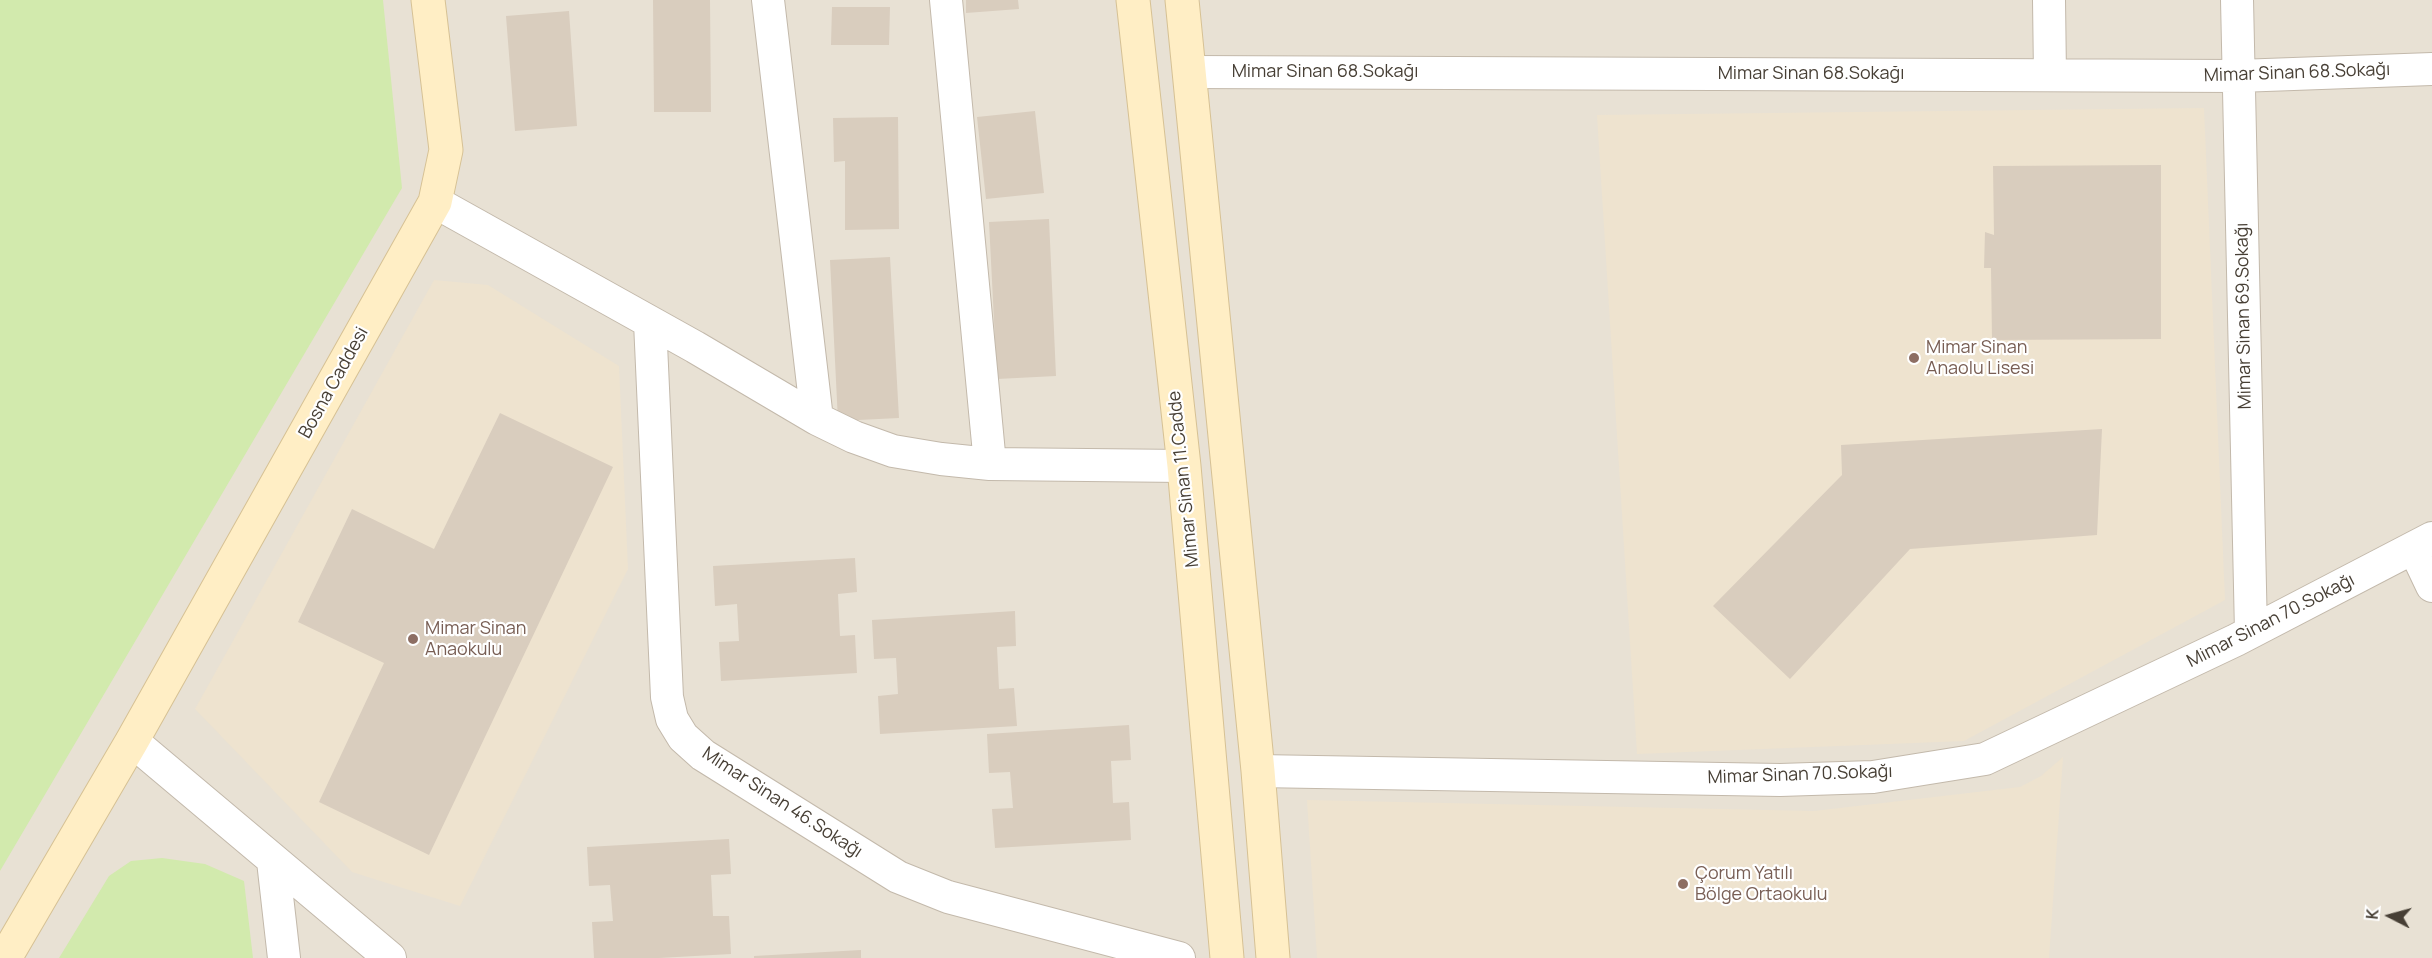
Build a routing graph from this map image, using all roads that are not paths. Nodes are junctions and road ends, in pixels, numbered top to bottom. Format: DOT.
graph roads {
  1 [pos="428,0"];
  2 [pos="768,0"];
  3 [pos="946,0"];
  4 [pos="1133,0"];
  5 [pos="1182,0"];
  6 [pos="2049,0"];
  7 [pos="2237,0"];
  8 [pos="2432,69"];
  9 [pos="1190,72"];
  10 [pos="2050,75"];
  11 [pos="2238,76"];
  12 [pos="435,202"];
  13 [pos="650,322"];
  14 [pos="817,419"];
  15 [pos="990,464"];
  16 [pos="1184,466"];
  17 [pos="2423,543"];
  18 [pos="2432,586"];
  19 [pos="2252,632"];
  20 [pos="132,741"];
  21 [pos="1258,771"];
  22 [pos="273,861"];
  23 [pos="5,958"];
  24 [pos="284,958"];
  25 [pos="390,958"];
  26 [pos="1179,958"];
  27 [pos="1227,958"];
  28 [pos="1273,958"];
  1 -- 12 [label="street, Bosna Caddesi"];
  2 -- 14 [label="street"];
  3 -- 15 [label="street"];
  4 -- 16 [label="street, Mimar Sinan 11.Cadde"];
  5 -- 9 [label="street"];
  6 -- 10 [label="street"];
  7 -- 11 [label="street, Mimar Sinan 69.Sokağı"];
  8 -- 11 [label="street, Mimar Sinan 68.Sokağı"];
  9 -- 10 [label="street, Mimar Sinan 68.Sokağı"];
  9 -- 21 [label="street"];
  10 -- 11 [label="street, Mimar Sinan 68.Sokağı"];
  11 -- 19 [label="street, Mimar Sinan 69.Sokağı"];
  12 -- 13 [label="street"];
  12 -- 20 [label="street, Bosna Caddesi"];
  13 -- 14 [label="street"];
  13 -- 26 [label="street, Mimar Sinan 46.Sokağı"];
  14 -- 15 [label="street"];
  15 -- 16 [label="street"];
  16 -- 27 [label="street, Mimar Sinan 11.Cadde"];
  17 -- 18 [label="street"];
  17 -- 19 [label="street, Mimar Sinan 70.Sokağı"];
  19 -- 21 [label="street, Mimar Sinan 70.Sokağı"];
  20 -- 22 [label="street"];
  20 -- 23 [label="street, Bosna Caddesi"];
  21 -- 28 [label="street"];
  22 -- 24 [label="street"];
  22 -- 25 [label="street"];
}
